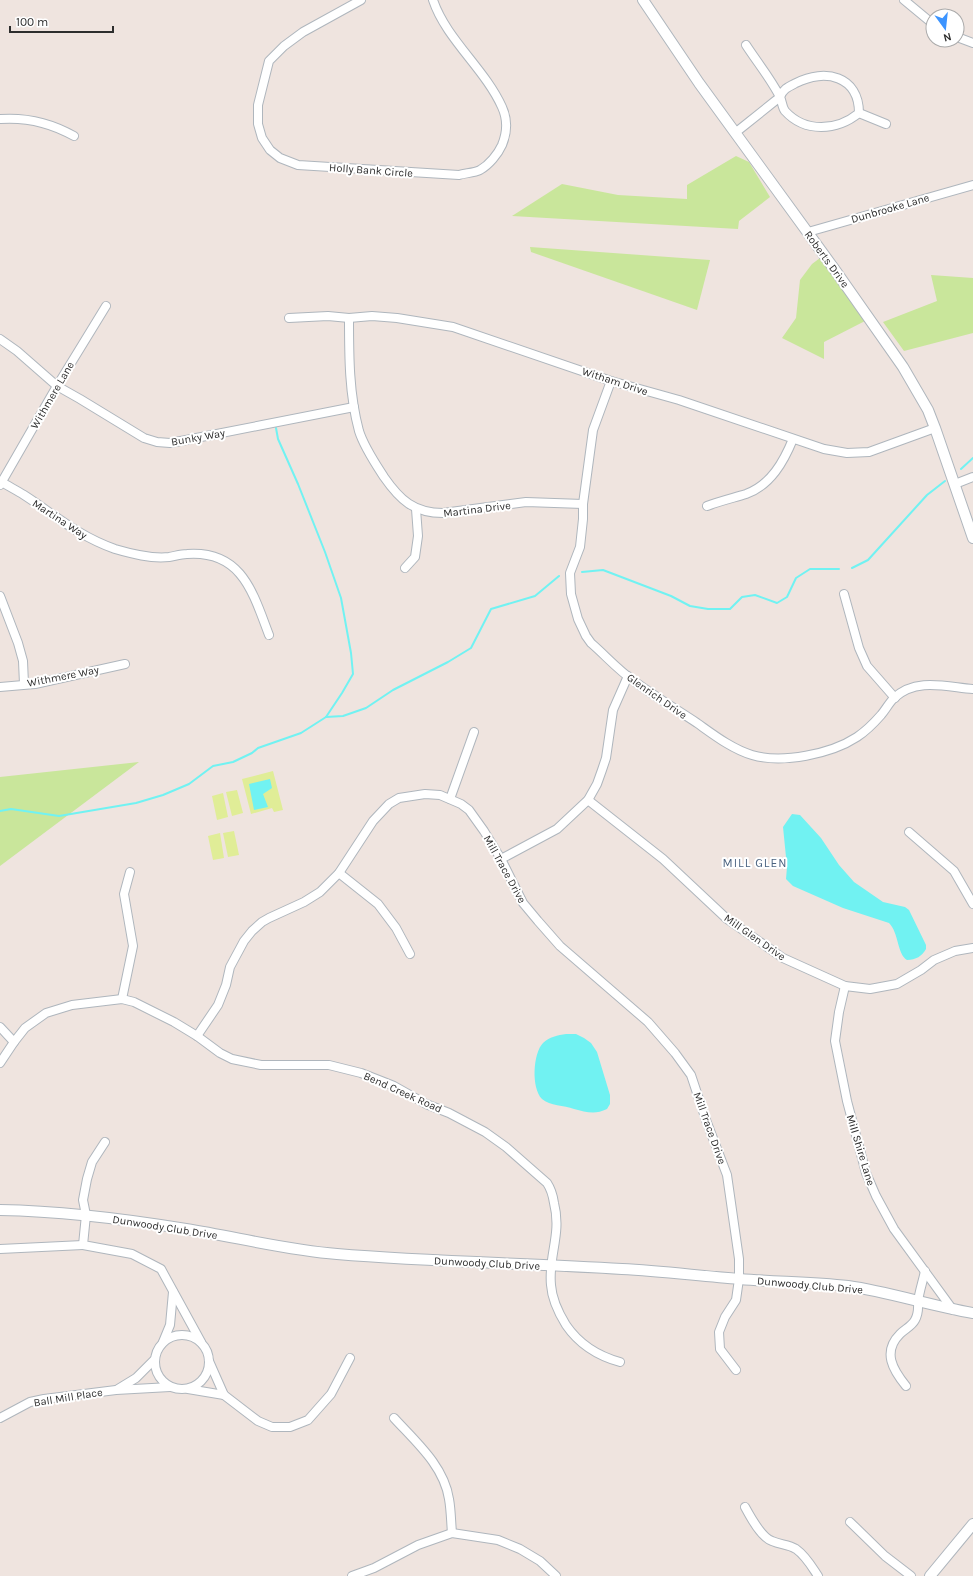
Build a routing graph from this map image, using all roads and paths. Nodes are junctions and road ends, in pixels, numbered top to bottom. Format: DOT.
graph roads {
  1 [pos="361,0"];
  2 [pos="433,0"];
  3 [pos="643,0"];
  4 [pos="904,0"];
  5 [pos="925,17"];
  6 [pos="746,46"];
  7 [pos="780,97"];
  8 [pos="859,114"];
  9 [pos="0,119"];
  10 [pos="886,124"];
  11 [pos="735,133"];
  12 [pos="74,136"];
  13 [pos="973,185"];
  14 [pos="808,232"];
  15 [pos="106,306"];
  16 [pos="289,318"];
  17 [pos="349,318"];
  18 [pos="0,339"];
  19 [pos="611,381"];
  20 [pos="57,386"];
  21 [pos="354,407"];
  22 [pos="935,428"];
  23 [pos="793,439"];
  24 [pos="973,477"];
  25 [pos="1,483"];
  26 [pos="955,484"];
  27 [pos="583,504"];
  28 [pos="707,506"];
  29 [pos="416,509"];
  30 [pos="973,538"];
  31 [pos="405,568"];
  32 [pos="844,594"];
  33 [pos="0,596"];
  34 [pos="269,635"];
  35 [pos="125,664"];
  36 [pos="628,676"];
  37 [pos="24,684"];
  38 [pos="0,687"];
  39 [pos="973,689"];
  40 [pos="895,698"];
  41 [pos="474,732"];
  42 [pos="450,799"];
  43 [pos="588,800"];
  44 [pos="909,832"];
  45 [pos="501,859"];
  46 [pos="130,872"];
  47 [pos="339,873"];
  48 [pos="973,904"];
  49 [pos="973,948"];
  50 [pos="410,954"];
  51 [pos="845,986"];
  52 [pos="122,999"];
  53 [pos="0,1027"];
  54 [pos="197,1036"];
  55 [pos="14,1042"];
  56 [pos="0,1063"];
  57 [pos="105,1142"];
  58 [pos="0,1210"];
  59 [pos="86,1215"];
  60 [pos="83,1245"];
  61 [pos="0,1249"];
  62 [pos="552,1266"];
  63 [pos="925,1271"];
  64 [pos="740,1279"];
  65 [pos="173,1291"];
  66 [pos="918,1301"];
  67 [pos="953,1310"];
  68 [pos="973,1313"];
  69 [pos="163,1342"];
  70 [pos="201,1342"];
  71 [pos="350,1358"];
  72 [pos="154,1360"];
  73 [pos="209,1361"];
  74 [pos="620,1362"];
  75 [pos="736,1370"];
  76 [pos="170,1386"];
  77 [pos="906,1386"];
  78 [pos="188,1389"];
  79 [pos="116,1390"];
  80 [pos="224,1395"];
  81 [pos="0,1418"];
  82 [pos="394,1418"];
  83 [pos="745,1507"];
  84 [pos="850,1522"];
  85 [pos="973,1524"];
  86 [pos="452,1533"];
  87 [pos="352,1576"];
  88 [pos="556,1576"];
  89 [pos="818,1576"];
  90 [pos="911,1576"];
  91 [pos="930,1576"];
  1 -- 2 [label="street, Holly Bank Circle"];
  3 -- 11 [label="street, Roberts Drive"];
  4 -- 5 [label="street"];
  6 -- 7 [label="street"];
  7 -- 8 [label="street"];
  7 -- 8 [label="street"];
  7 -- 11 [label="street"];
  8 -- 10 [label="street"];
  9 -- 12 [label="street"];
  11 -- 14 [label="street, Roberts Drive"];
  13 -- 14 [label="street, Dunbrooke Lane"];
  14 -- 22 [label="street, Roberts Drive"];
  15 -- 20 [label="street, Withmere Lane"];
  16 -- 17 [label="street, Witham Drive"];
  17 -- 19 [label="street, Witham Drive"];
  17 -- 21 [label="street, Martina Drive"];
  18 -- 20 [label="street, Bunky Way"];
  19 -- 23 [label="street, Witham Drive"];
  19 -- 27 [label="street, Glenrich Drive"];
  20 -- 21 [label="street, Bunky Way"];
  20 -- 25 [label="street, Withmere Lane"];
  21 -- 29 [label="street, Martina Drive"];
  22 -- 23 [label="street, Witham Drive"];
  22 -- 26 [label="street, Roberts Drive"];
  23 -- 28 [label="street"];
  24 -- 26 [label="street"];
  25 -- 34 [label="street, Martina Way"];
  26 -- 30 [label="street, Roberts Drive"];
  27 -- 29 [label="street, Martina Drive"];
  27 -- 36 [label="street, Glenrich Drive"];
  29 -- 31 [label="street"];
  32 -- 40 [label="street"];
  33 -- 37 [label="street"];
  35 -- 37 [label="street, Withmere Way"];
  36 -- 40 [label="street, Glenrich Drive"];
  36 -- 43 [label="street"];
  37 -- 38 [label="street, Withmere Way"];
  39 -- 40 [label="street, Glenrich Drive"];
  41 -- 42 [label="street"];
  42 -- 45 [label="street, Mill Trace Drive"];
  42 -- 47 [label="street, Mill Trace Drive"];
  43 -- 45 [label="street"];
  43 -- 51 [label="street, Mill Glen Drive"];
  44 -- 48 [label="street"];
  45 -- 64 [label="street, Mill Trace Drive"];
  46 -- 52 [label="street"];
  47 -- 50 [label="street"];
  47 -- 54 [label="street, Mill Trace Drive"];
  49 -- 51 [label="street, Mill Glen Drive"];
  51 -- 63 [label="street, Mill Shire Lane"];
  52 -- 54 [label="street, Bend Creek Road"];
  52 -- 55 [label="street, Bend Creek Road"];
  53 -- 55 [label="street"];
  54 -- 62 [label="street, Bend Creek Road"];
  55 -- 56 [label="street, Bend Creek Road"];
  57 -- 59 [label="street"];
  58 -- 59 [label="street, Dunwoody Club Drive"];
  59 -- 60 [label="street"];
  59 -- 62 [label="street, Dunwoody Club Drive"];
  60 -- 61 [label="street"];
  60 -- 65 [label="street"];
  62 -- 64 [label="street, Dunwoody Club Drive"];
  62 -- 74 [label="street, Bend Creek Road"];
  63 -- 66 [label="street"];
  63 -- 67 [label="street, Mill Shire Lane"];
  64 -- 66 [label="street, Dunwoody Club Drive"];
  64 -- 75 [label="street, Mill Trace Drive"];
  65 -- 69 [label="street"];
  65 -- 70 [label="street"];
  66 -- 67 [label="street, Dunwoody Club Drive"];
  66 -- 77 [label="street"];
  67 -- 68 [label="street, Dunwoody Club Drive"];
  69 -- 70 [label="street"];
  69 -- 72 [label="street"];
  70 -- 73 [label="street"];
  71 -- 80 [label="street"];
  72 -- 76 [label="street"];
  72 -- 79 [label="street, Ball Mill Place"];
  73 -- 78 [label="street"];
  73 -- 80 [label="street"];
  76 -- 78 [label="street"];
  76 -- 79 [label="street, Ball Mill Place"];
  78 -- 80 [label="street"];
  79 -- 81 [label="street, Ball Mill Place"];
  82 -- 86 [label="street"];
  83 -- 89 [label="street"];
  84 -- 90 [label="street"];
  85 -- 91 [label="street"];
  86 -- 87 [label="street"];
  86 -- 88 [label="street"];
}
